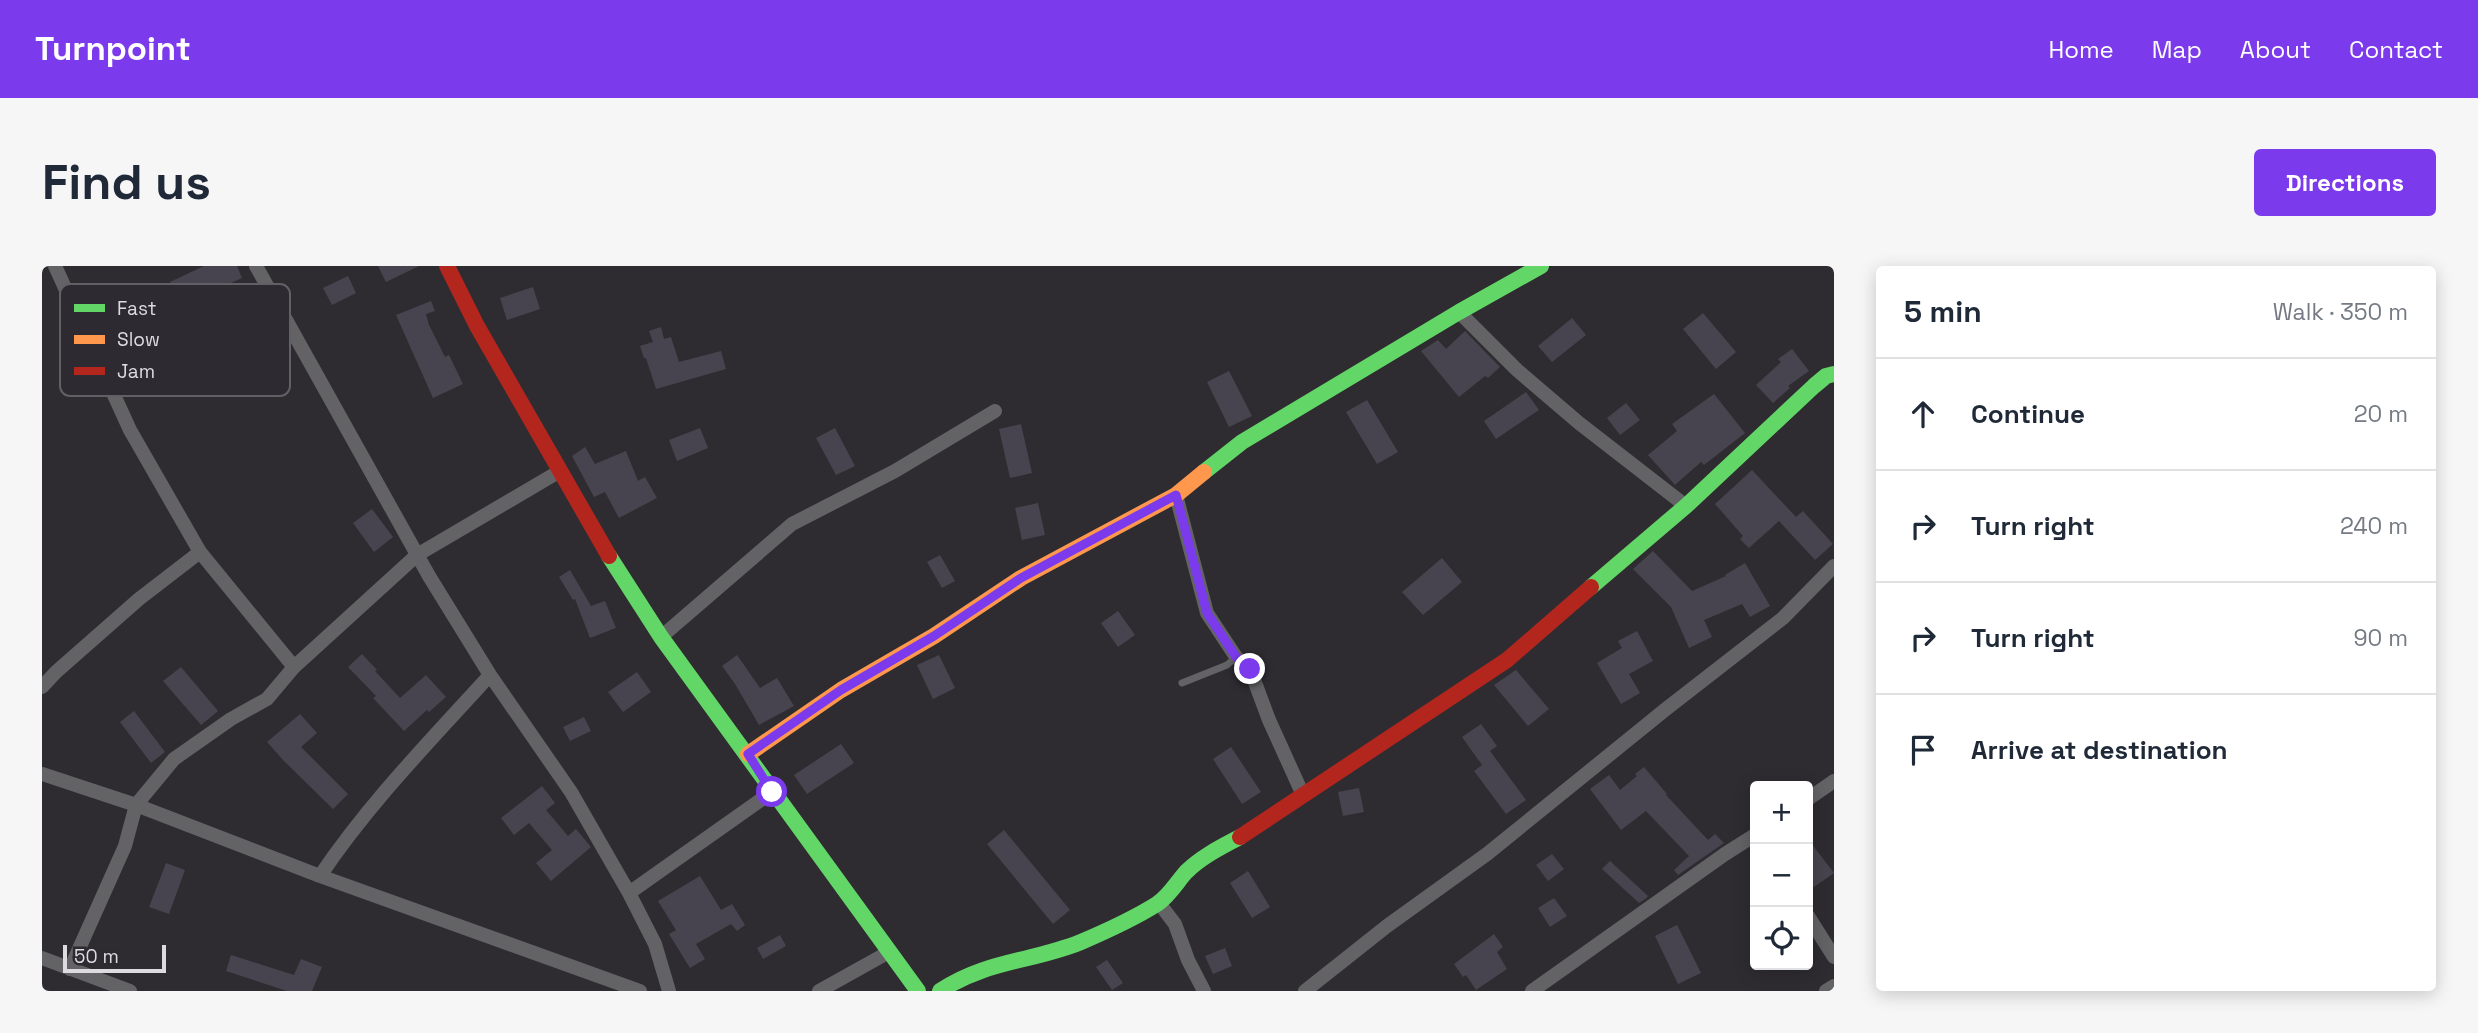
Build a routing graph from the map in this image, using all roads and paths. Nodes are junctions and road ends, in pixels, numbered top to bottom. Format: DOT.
graph roads {
  1 [pos="55,266"];
  2 [pos="256,266"];
  3 [pos="447,266"];
  4 [pos="1541,266"];
  5 [pos="63,284"];
  6 [pos="266,284"];
  7 [pos="1459,312"];
  8 [pos="290,327"];
  9 [pos="1834,374"];
  10 [pos="114,396"];
  11 [pos="995,411"];
  12 [pos="560,471"];
  13 [pos="1176,495"];
  14 [pos="1686,506"];
  15 [pos="200,552"];
  16 [pos="417,555"];
  17 [pos="1834,566"];
  18 [pos="661,637"];
  19 [pos="1236,657"];
  20 [pos="295,667"];
  21 [pos="490,675"];
  22 [pos="1182,683"];
  23 [pos="42,687"];
  24 [pos="748,754"];
  25 [pos="42,774"];
  26 [pos="1834,781"];
  27 [pos="772,792"];
  28 [pos="1303,795"];
  29 [pos="1813,796"];
  30 [pos="136,805"];
  31 [pos="1750,838"];
  32 [pos="320,876"];
  33 [pos="629,892"];
  34 [pos="1159,904"];
  35 [pos="1813,924"];
  36 [pos="889,952"];
  37 [pos="1834,957"];
  38 [pos="42,958"];
  39 [pos="70,969"];
  40 [pos="1834,986"];
  41 [pos="130,991"];
  42 [pos="640,991"];
  43 [pos="669,991"];
  44 [pos="819,991"];
  45 [pos="918,991"];
  46 [pos="940,991"];
  47 [pos="1203,991"];
  48 [pos="1305,991"];
  49 [pos="1532,991"];
  50 [pos="1826,991"];
  1 -- 5 [label="street"];
  2 -- 6 [label="street"];
  3 -- 12 [label="street"];
  4 -- 7 [label="street"];
  7 -- 13 [label="street"];
  7 -- 14 [label="street"];
  8 -- 16 [label="street"];
  9 -- 14 [label="street"];
  10 -- 15 [label="street"];
  11 -- 18 [label="street"];
  12 -- 16 [label="street"];
  12 -- 18 [label="street"];
  13 -- 19 [label="street"];
  13 -- 24 [label="street"];
  14 -- 28 [label="street"];
  15 -- 20 [label="street"];
  15 -- 23 [label="street"];
  16 -- 20 [label="street"];
  16 -- 21 [label="street"];
  17 -- 48 [label="street"];
  18 -- 24 [label="street"];
  19 -- 22 [label="lane"];
  19 -- 28 [label="street"];
  20 -- 30 [label="street"];
  21 -- 32 [label="street"];
  21 -- 33 [label="street"];
  24 -- 27 [label="street"];
  25 -- 30 [label="street"];
  26 -- 29 [label="street"];
  27 -- 33 [label="street"];
  27 -- 36 [label="street"];
  28 -- 34 [label="street"];
  30 -- 32 [label="street"];
  30 -- 39 [label="street"];
  31 -- 49 [label="street"];
  32 -- 42 [label="street"];
  33 -- 43 [label="street"];
  34 -- 46 [label="street"];
  34 -- 47 [label="street"];
  35 -- 37 [label="street"];
  36 -- 44 [label="street"];
  36 -- 45 [label="street"];
  38 -- 39 [label="street"];
  39 -- 41 [label="street"];
  40 -- 50 [label="street"];
}
